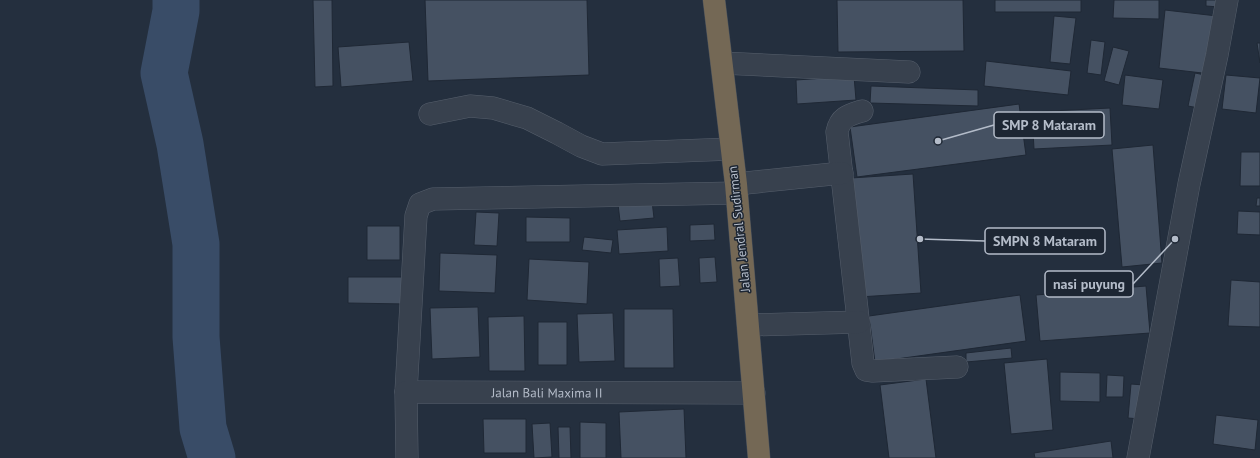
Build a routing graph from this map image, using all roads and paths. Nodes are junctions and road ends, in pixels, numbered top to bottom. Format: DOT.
graph roads {
  1 [pos="714,0"];
  2 [pos="1227,0"];
  3 [pos="722,63"];
  4 [pos="909,72"];
  5 [pos="862,111"];
  6 [pos="430,114"];
  7 [pos="731,150"];
  8 [pos="842,173"];
  9 [pos="736,188"];
  10 [pos="859,322"];
  11 [pos="748,325"];
  12 [pos="957,367"];
  13 [pos="406,392"];
  14 [pos="754,393"];
  15 [pos="407,458"];
  16 [pos="759,458"];
  17 [pos="1138,458"];
  1 -- 3 [label="highway, Jalan Jendral Sudirman"];
  2 -- 17 [label="street"];
  3 -- 4 [label="street"];
  3 -- 7 [label="highway, Jalan Jendral Sudirman"];
  5 -- 8 [label="street"];
  6 -- 7 [label="street"];
  7 -- 9 [label="highway, Jalan Jendral Sudirman"];
  8 -- 9 [label="street"];
  8 -- 10 [label="street"];
  9 -- 11 [label="highway, Jalan Jendral Sudirman"];
  9 -- 13 [label="street"];
  10 -- 11 [label="street"];
  10 -- 12 [label="street"];
  11 -- 14 [label="highway, Jalan Jendral Sudirman"];
  13 -- 14 [label="street, Jalan Bali Maxima II"];
  13 -- 15 [label="street"];
  14 -- 16 [label="highway, Jalan Jendral Sudirman"];
}
